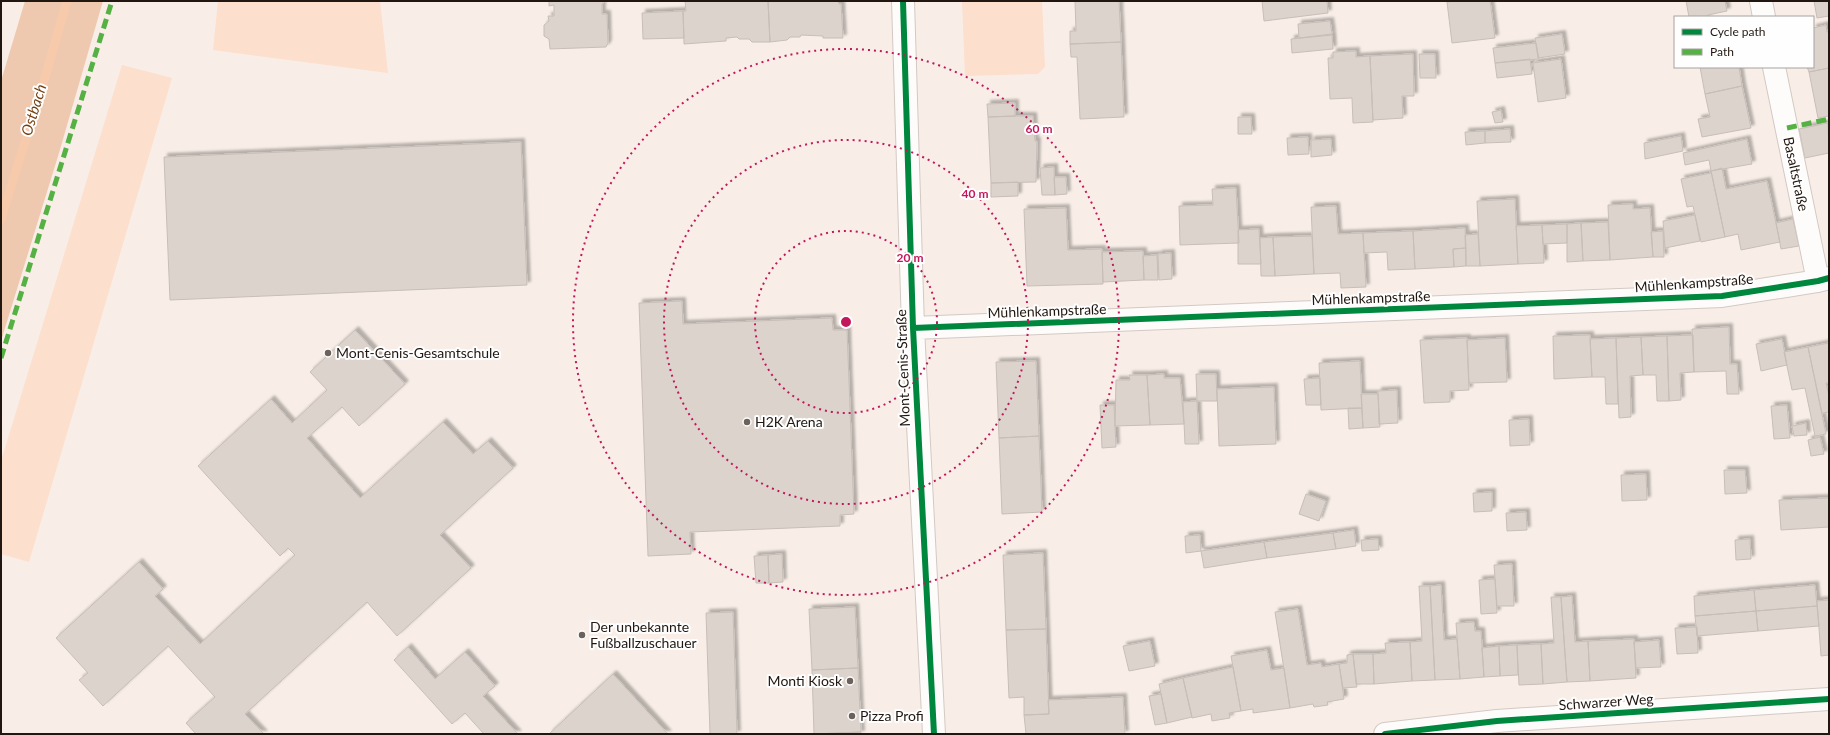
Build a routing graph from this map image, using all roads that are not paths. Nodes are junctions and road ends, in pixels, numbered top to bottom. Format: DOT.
graph roads {
  1 [pos="903,1"];
  2 [pos="1761,1"];
  3 [pos="1764,16"];
  4 [pos="1774,68"];
  5 [pos="1823,279"];
  6 [pos="913,328"];
  7 [pos="1829,699"];
  8 [pos="934,734"];
  9 [pos="1385,734"];
  1 -- 6 [label="street, Mont-Cenis-Straße"];
  2 -- 3 [label="street"];
  4 -- 5 [label="street, Basaltstraße"];
  5 -- 6 [label="street, Mühlenkampstraße"];
  6 -- 8 [label="street, Mont-Cenis-Straße"];
  7 -- 9 [label="street, Schwarzer Weg"];
}
